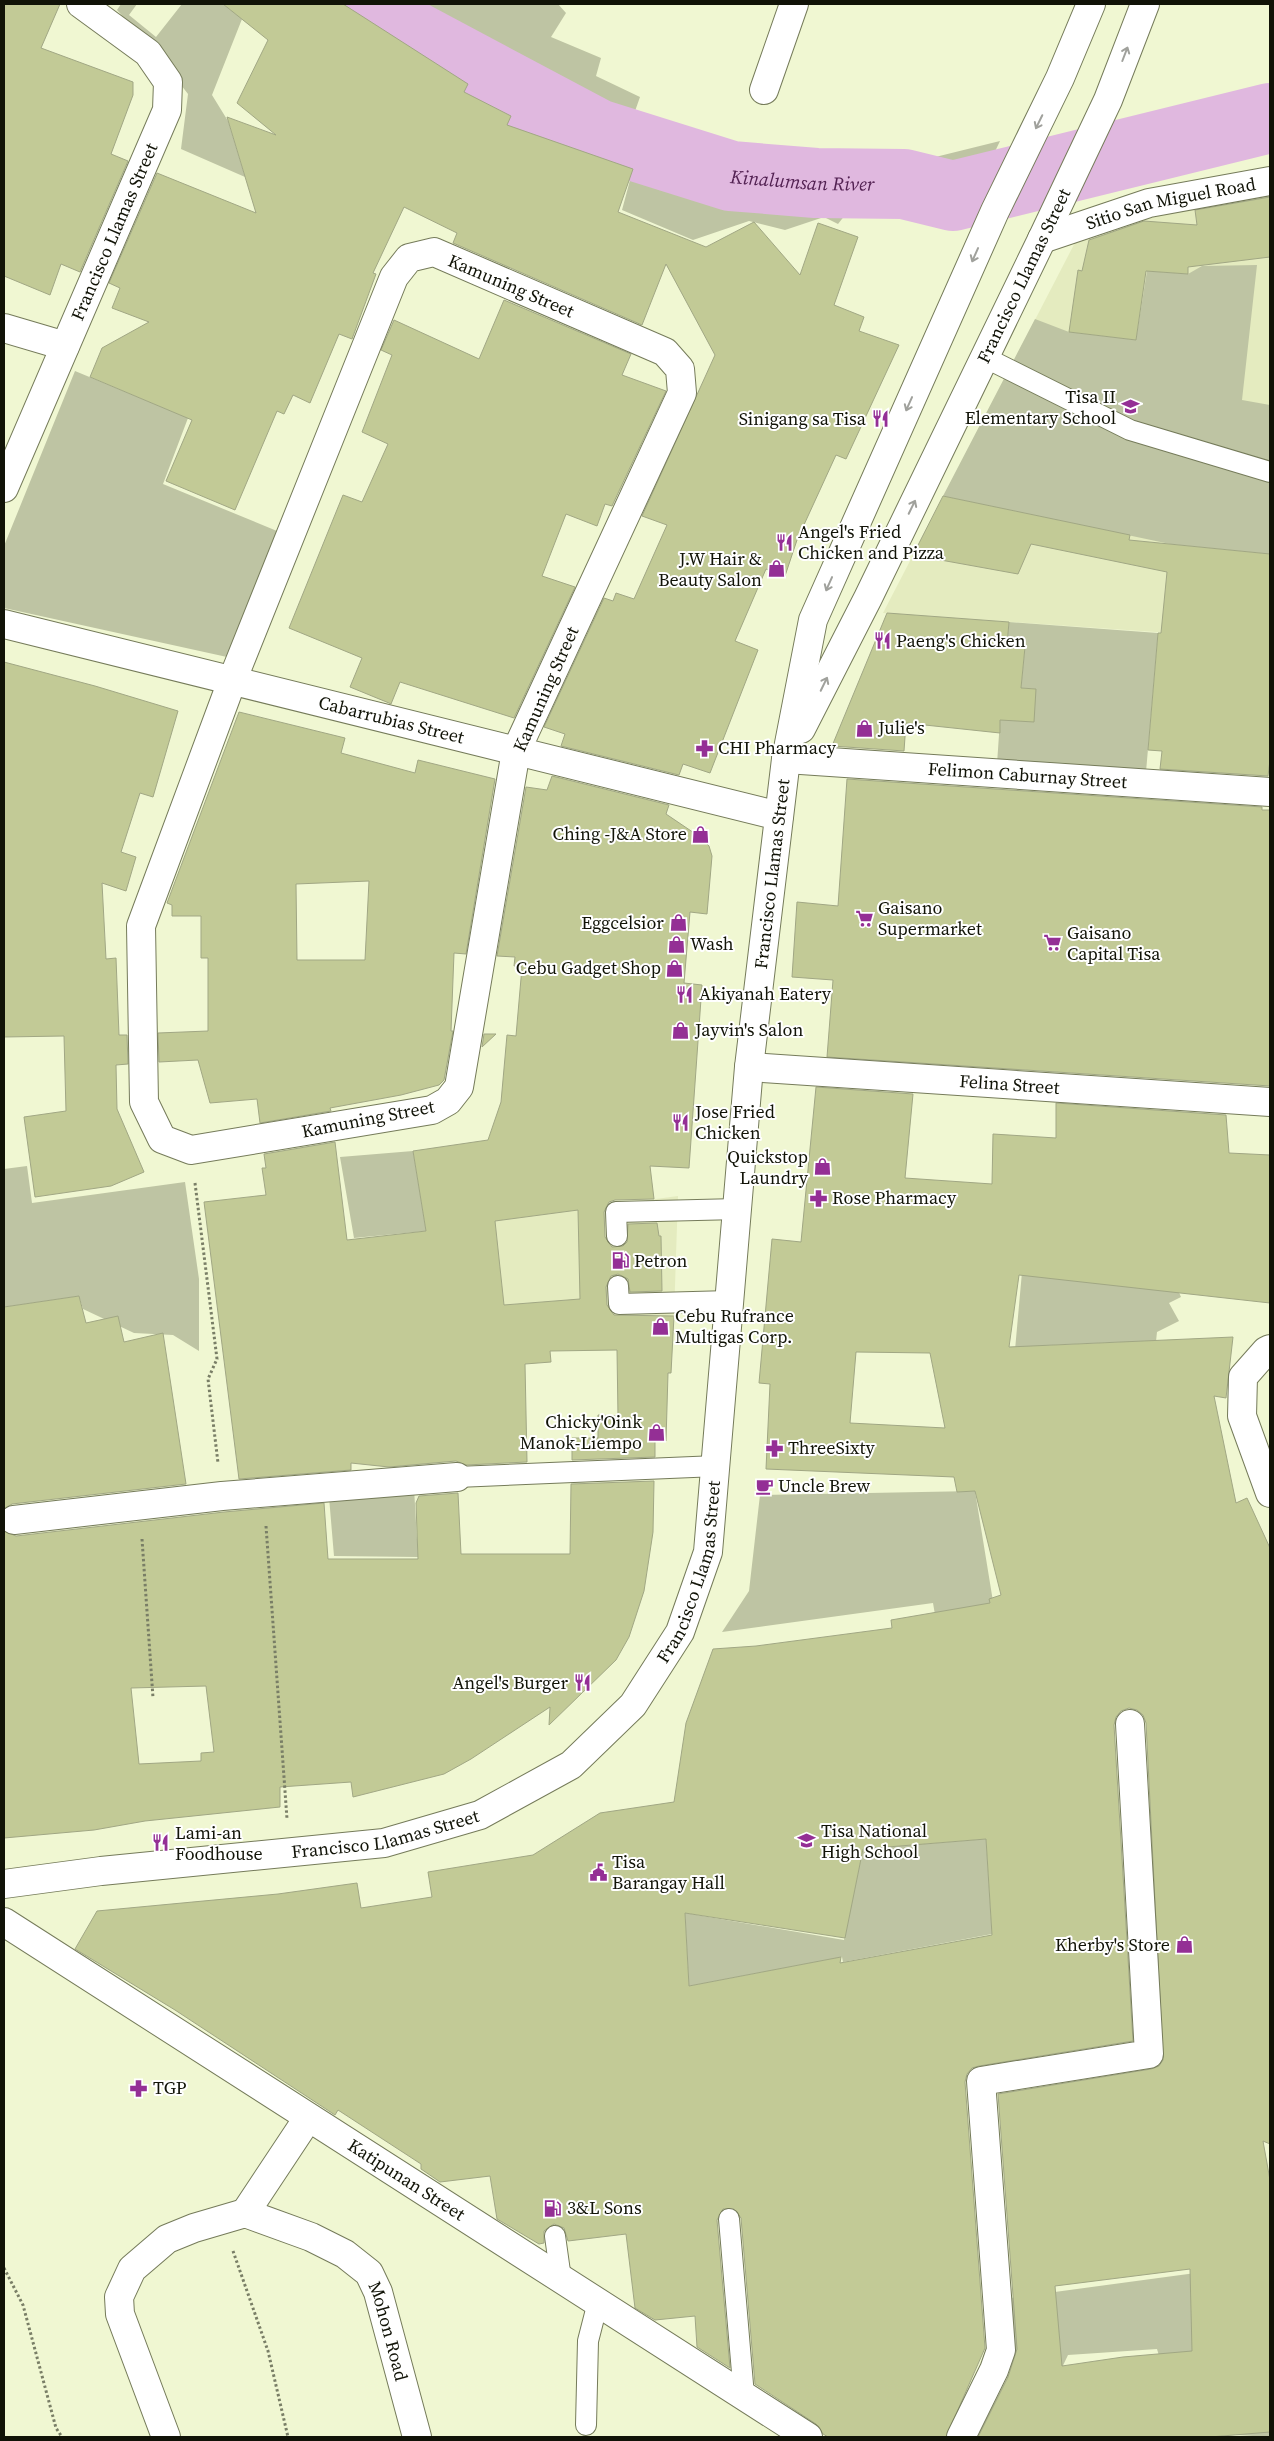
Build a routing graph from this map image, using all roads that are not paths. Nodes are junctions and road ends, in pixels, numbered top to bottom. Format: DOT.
graph roads {
  1 [pos="81,4"];
  2 [pos="794,4"];
  3 [pos="1091,4"];
  4 [pos="1145,4"];
  5 [pos="764,90"];
  6 [pos="1270,181"];
  7 [pos="1047,230"];
  8 [pos="4,328"];
  9 [pos="65,346"];
  10 [pos="984,357"];
  11 [pos="1270,472"];
  12 [pos="4,488"];
  13 [pos="4,624"];
  14 [pos="232,680"];
  15 [pos="516,751"];
  16 [pos="786,759"];
  17 [pos="1270,792"];
  18 [pos="779,816"];
  19 [pos="749,1066"];
  20 [pos="1270,1102"];
  21 [pos="738,1210"];
  22 [pos="617,1236"];
  23 [pos="618,1286"];
  24 [pos="730,1301"];
  25 [pos="1270,1350"];
  26 [pos="717,1466"];
  27 [pos="456,1477"];
  28 [pos="1270,1493"];
  29 [pos="14,1520"];
  30 [pos="1130,1724"];
  31 [pos="4,1884"];
  32 [pos="4,1922"];
  33 [pos="308,2118"];
  34 [pos="234,2217"];
  35 [pos="729,2220"];
  36 [pos="555,2236"];
  37 [pos="561,2279"];
  38 [pos="598,2302"];
  39 [pos="744,2396"];
  40 [pos="586,2425"];
  41 [pos="166,2437"];
  42 [pos="417,2437"];
  43 [pos="808,2437"];
  44 [pos="960,2437"];
  1 -- 9 [label="street, Francisco Llamas Street"];
  2 -- 5 [label="street"];
  3 -- 16 [label="street, Francisco Llamas Street, one-way"];
  7 -- 4 [label="street, Francisco Llamas Street, one-way"];
  6 -- 7 [label="street, Sitio San Miguel Road"];
  7 -- 10 [label="street, Francisco Llamas Street"];
  8 -- 9 [label="street"];
  9 -- 12 [label="street, Francisco Llamas Street"];
  10 -- 11 [label="lane"];
  16 -- 10 [label="street, Francisco Llamas Street, one-way"];
  13 -- 14 [label="street, Cabarrubias Street"];
  14 -- 15 [label="street, Cabarrubias Street"];
  14 -- 15 [label="street, Kamuning Street"];
  14 -- 15 [label="street, Kamuning Street"];
  15 -- 18 [label="street, Cabarrubias Street"];
  16 -- 17 [label="street, Felimon Caburnay Street"];
  16 -- 18 [label="street, Francisco Llamas Street"];
  18 -- 19 [label="street, Francisco Llamas Street"];
  19 -- 20 [label="street, Felina Street"];
  19 -- 21 [label="street, Francisco Llamas Street"];
  21 -- 22 [label="lane"];
  21 -- 24 [label="street, Francisco Llamas Street"];
  23 -- 24 [label="lane"];
  24 -- 26 [label="street, Francisco Llamas Street"];
  25 -- 28 [label="street"];
  26 -- 27 [label="lane"];
  26 -- 31 [label="street, Francisco Llamas Street"];
  27 -- 29 [label="street"];
  30 -- 44 [label="street"];
  32 -- 33 [label="street, Katipunan Street"];
  33 -- 34 [label="street"];
  33 -- 37 [label="street, Katipunan Street"];
  34 -- 41 [label="street"];
  34 -- 42 [label="street, Mohon Road"];
  35 -- 39 [label="lane"];
  36 -- 37 [label="lane"];
  37 -- 38 [label="street, Katipunan Street"];
  38 -- 39 [label="street, Katipunan Street"];
  38 -- 40 [label="lane"];
  39 -- 43 [label="street, Katipunan Street"];
}
